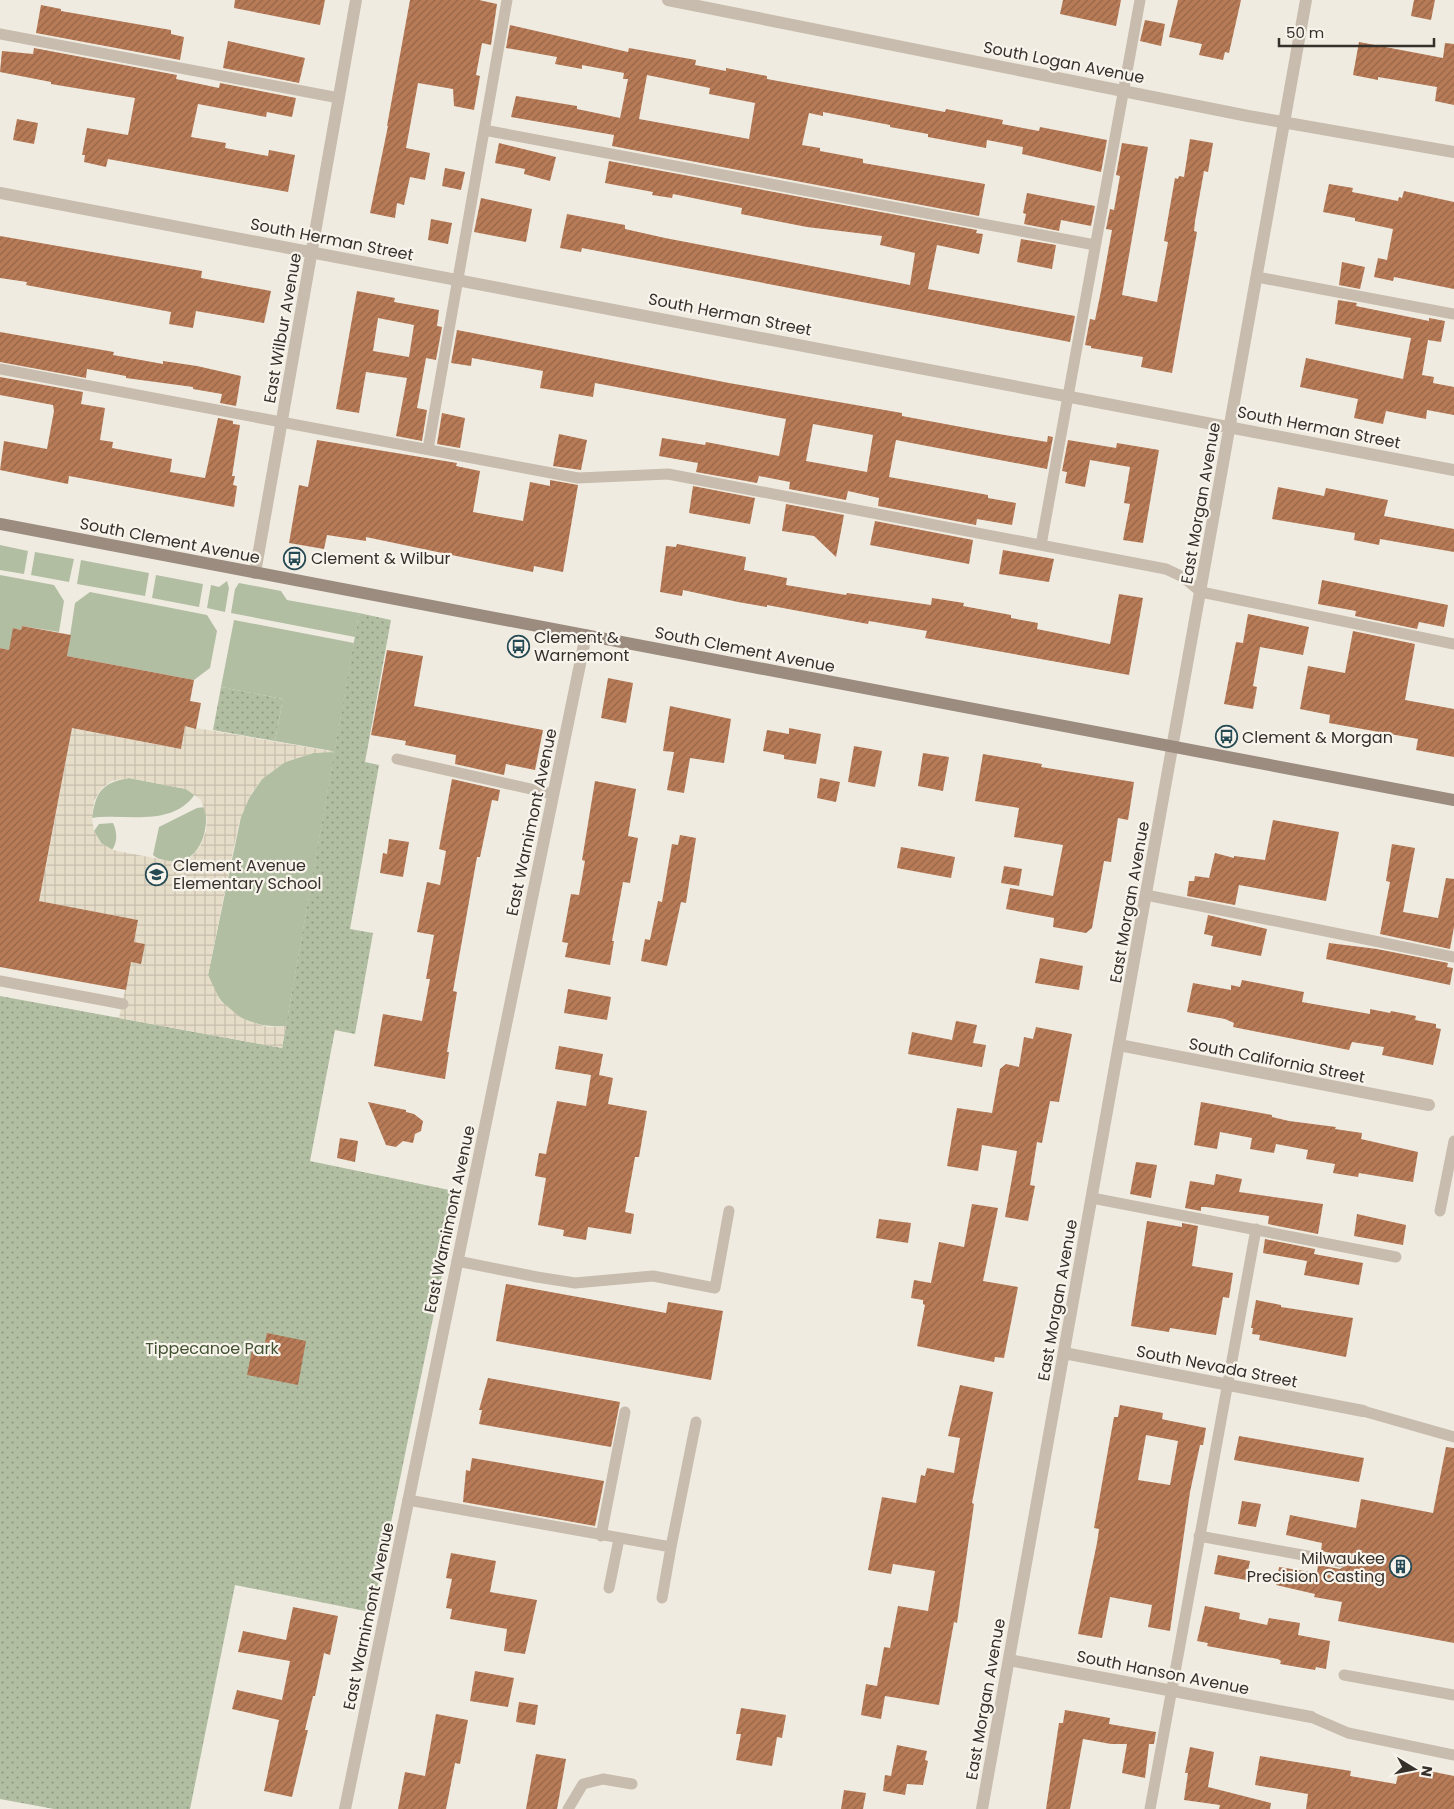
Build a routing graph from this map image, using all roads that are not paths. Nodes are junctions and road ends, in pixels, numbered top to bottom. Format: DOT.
graph roads {
  1 [pos="356,0"];
  2 [pos="507,0"];
  3 [pos="668,0"];
  4 [pos="1140,0"];
  5 [pos="1306,0"];
  6 [pos="0,34"];
  7 [pos="1124,91"];
  8 [pos="339,98"];
  9 [pos="1285,122"];
  10 [pos="484,130"];
  11 [pos="1454,152"];
  12 [pos="0,193"];
  13 [pos="1096,245"];
  14 [pos="312,251"];
  15 [pos="1257,277"];
  16 [pos="458,279"];
  17 [pos="1454,314"];
  18 [pos="0,369"];
  19 [pos="1068,395"];
  20 [pos="282,421"];
  21 [pos="1230,427"];
  22 [pos="428,449"];
  23 [pos="1454,470"];
  24 [pos="0,524"];
  25 [pos="1040,544"];
  26 [pos="255,573"];
  27 [pos="1201,592"];
  28 [pos="586,635"];
  29 [pos="1454,644"];
  30 [pos="1173,747"];
  31 [pos="398,759"];
  32 [pos="553,794"];
  33 [pos="1454,800"];
  34 [pos="1146,895"];
  35 [pos="1454,957"];
  36 [pos="0,981"];
  37 [pos="123,1004"];
  38 [pos="1119,1045"];
  39 [pos="1429,1105"];
  40 [pos="1454,1141"];
  41 [pos="1092,1198"];
  42 [pos="729,1211"];
  43 [pos="1440,1211"];
  44 [pos="1256,1229"];
  45 [pos="1396,1256"];
  46 [pos="457,1261"];
  47 [pos="1064,1353"];
  48 [pos="1227,1385"];
  49 [pos="1363,1411"];
  50 [pos="625,1412"];
  51 [pos="696,1422"];
  52 [pos="1454,1437"];
  53 [pos="408,1500"];
  54 [pos="601,1536"];
  55 [pos="1199,1536"];
  56 [pos="619,1539"];
  57 [pos="671,1547"];
  58 [pos="1341,1562"];
  59 [pos="609,1588"];
  60 [pos="662,1598"];
  61 [pos="1009,1660"];
  62 [pos="1344,1675"];
  63 [pos="1171,1689"];
  64 [pos="1454,1695"];
  65 [pos="1311,1716"];
  66 [pos="1454,1755"];
  67 [pos="632,1784"];
  68 [pos="344,1809"];
  69 [pos="568,1809"];
  70 [pos="982,1809"];
  71 [pos="1150,1809"];
  1 -- 8 [label="street, East Wilbur Avenue"];
  2 -- 10 [label="lane"];
  3 -- 7 [label="street, South Logan Avenue"];
  4 -- 7 [label="lane"];
  5 -- 9 [label="street, East Morgan Avenue"];
  6 -- 8 [label="lane"];
  7 -- 9 [label="street, South Logan Avenue"];
  7 -- 13 [label="lane"];
  8 -- 14 [label="street, East Wilbur Avenue"];
  9 -- 11 [label="street, South Logan Avenue"];
  9 -- 15 [label="street, East Morgan Avenue"];
  10 -- 13 [label="lane"];
  10 -- 16 [label="lane"];
  12 -- 14 [label="street, South Herman Street"];
  13 -- 19 [label="lane"];
  14 -- 16 [label="street, South Herman Street"];
  14 -- 20 [label="street, East Wilbur Avenue"];
  15 -- 17 [label="lane"];
  15 -- 21 [label="street, East Morgan Avenue"];
  16 -- 19 [label="street, South Herman Street"];
  16 -- 22 [label="lane"];
  18 -- 20 [label="lane"];
  19 -- 21 [label="street, South Herman Street"];
  19 -- 25 [label="lane"];
  20 -- 22 [label="lane"];
  20 -- 26 [label="street, East Wilbur Avenue"];
  21 -- 23 [label="street, South Herman Street"];
  21 -- 27 [label="street, East Morgan Avenue"];
  22 -- 25 [label="lane"];
  24 -- 26 [label="street, South Clement Avenue"];
  25 -- 27 [label="lane"];
  26 -- 28 [label="street, South Clement Avenue"];
  27 -- 29 [label="lane"];
  27 -- 30 [label="street, East Morgan Avenue"];
  28 -- 30 [label="street, South Clement Avenue"];
  28 -- 32 [label="street, East Warnimont Avenue"];
  30 -- 33 [label="street, South Clement Avenue"];
  30 -- 34 [label="street, East Morgan Avenue"];
  31 -- 32 [label="lane"];
  32 -- 46 [label="street, East Warnimont Avenue"];
  34 -- 35 [label="lane"];
  34 -- 38 [label="street, East Morgan Avenue"];
  36 -- 37 [label="lane"];
  38 -- 39 [label="street, South California Street"];
  38 -- 41 [label="street, East Morgan Avenue"];
  40 -- 43 [label="lane"];
  41 -- 44 [label="lane"];
  41 -- 47 [label="street, East Morgan Avenue"];
  42 -- 46 [label="lane"];
  44 -- 45 [label="lane"];
  44 -- 48 [label="lane"];
  46 -- 53 [label="street, East Warnimont Avenue"];
  47 -- 48 [label="street, South Nevada Street"];
  47 -- 61 [label="street, East Morgan Avenue"];
  48 -- 49 [label="street, South Nevada Street"];
  48 -- 55 [label="lane"];
  49 -- 52 [label="lane"];
  50 -- 54 [label="lane"];
  51 -- 57 [label="lane"];
  53 -- 54 [label="lane"];
  53 -- 68 [label="street, East Warnimont Avenue"];
  54 -- 56 [label="lane"];
  55 -- 58 [label="lane"];
  55 -- 63 [label="lane"];
  56 -- 57 [label="lane"];
  56 -- 59 [label="lane"];
  57 -- 60 [label="lane"];
  61 -- 63 [label="street, South Hanson Avenue"];
  61 -- 70 [label="street, East Morgan Avenue"];
  62 -- 64 [label="lane"];
  63 -- 65 [label="street, South Hanson Avenue"];
  63 -- 71 [label="lane"];
  65 -- 66 [label="lane"];
  67 -- 69 [label="lane"];
}
